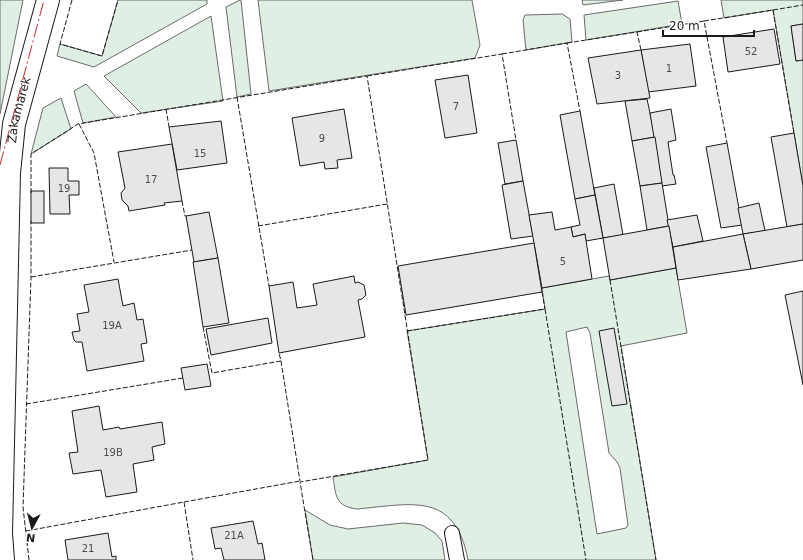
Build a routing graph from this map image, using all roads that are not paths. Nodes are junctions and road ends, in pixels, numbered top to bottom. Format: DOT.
graph roads {
  1 [pos="48,0"];
  2 [pos="452,533"];
  3 [pos="3,560"];
  4 [pos="458,560"];
  1 -- 3 [label="street, Zakamarek"];
  2 -- 4 [label="lane"];
}
